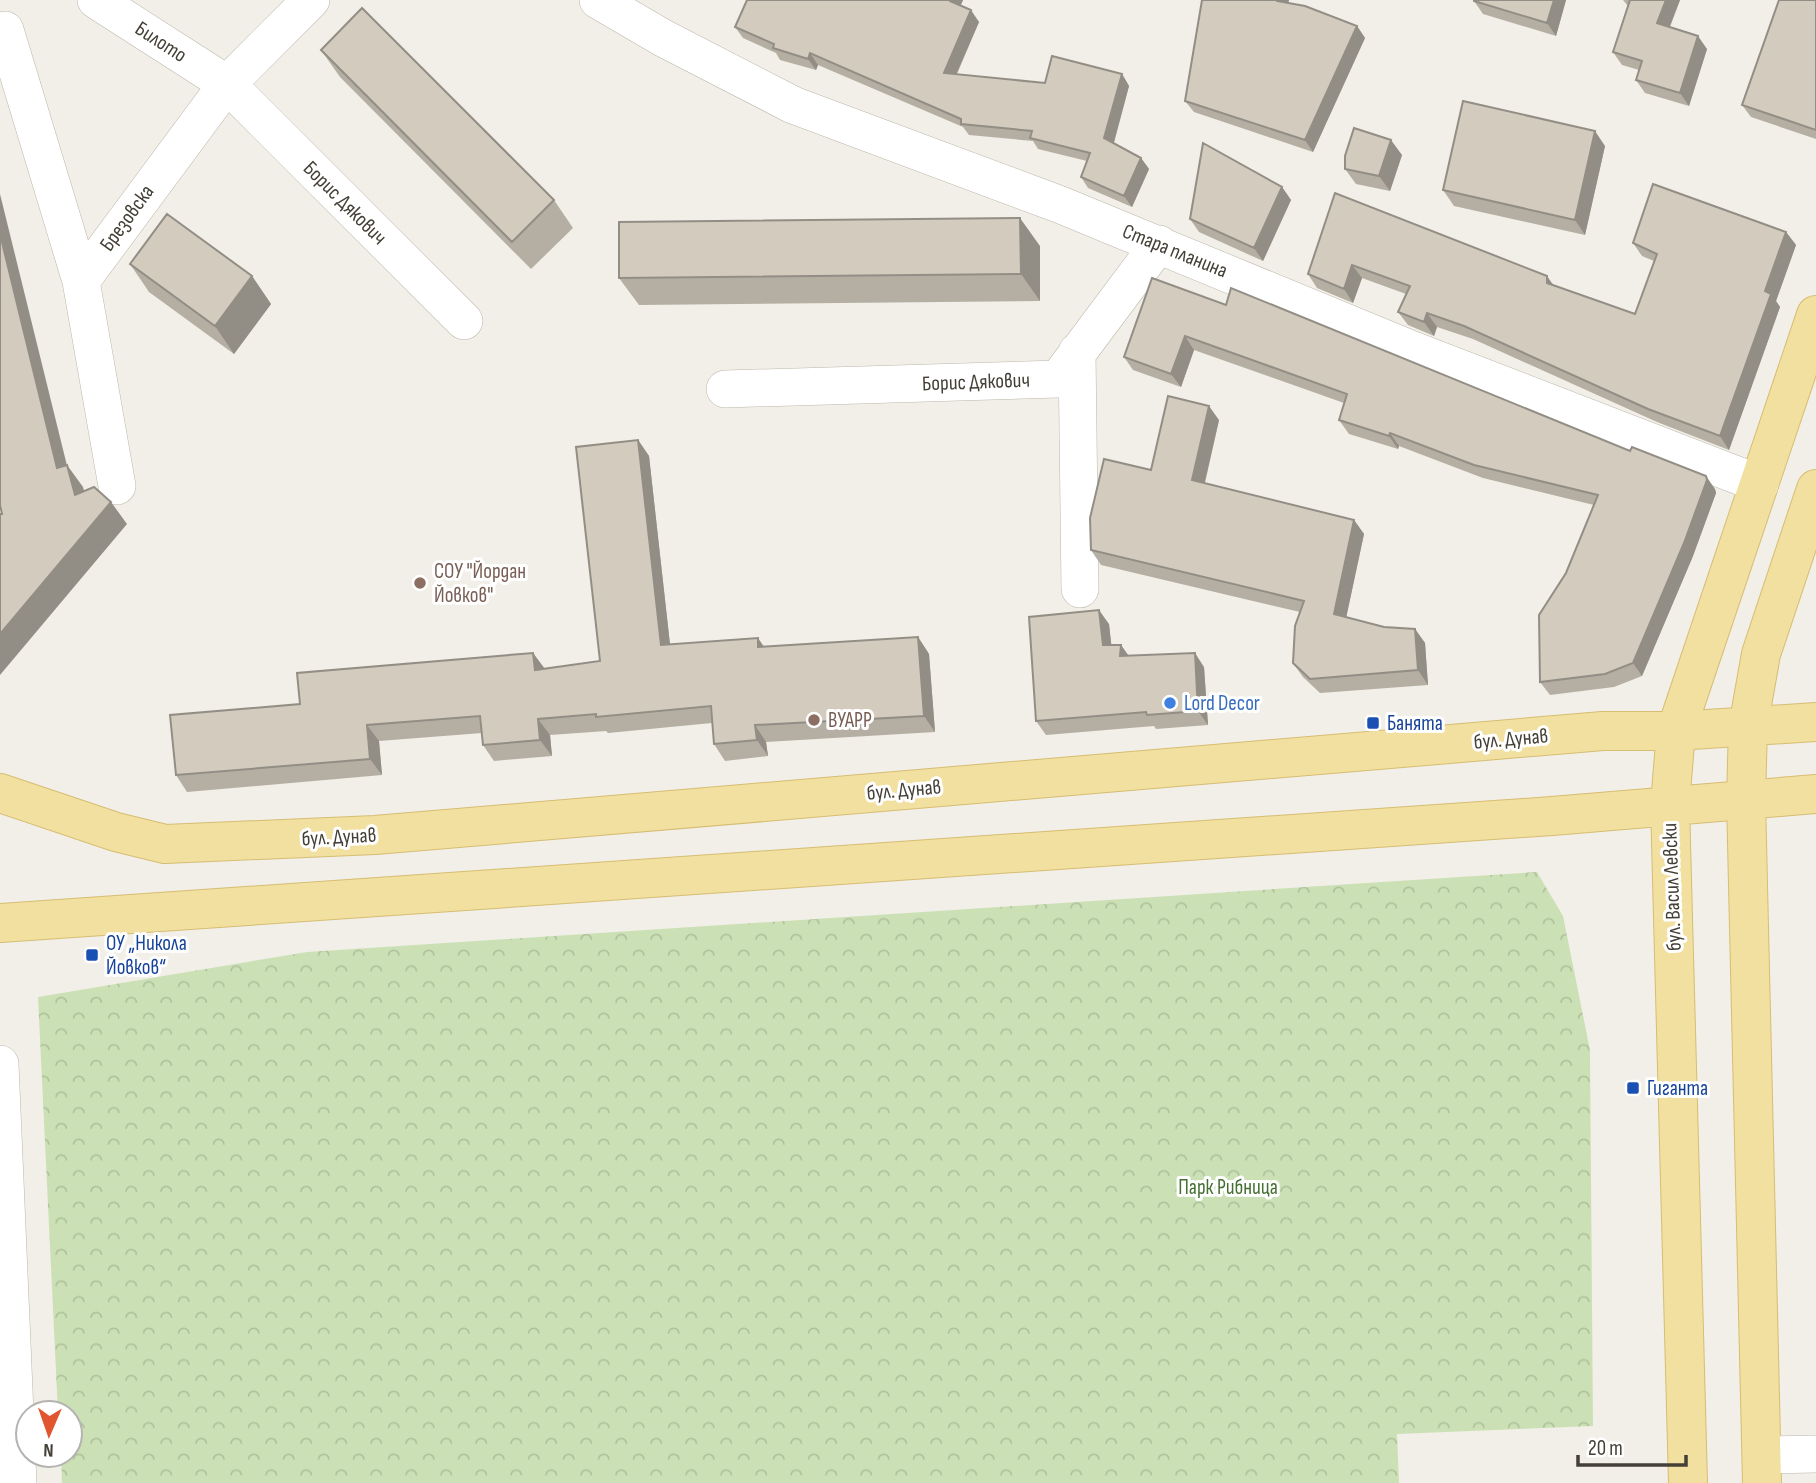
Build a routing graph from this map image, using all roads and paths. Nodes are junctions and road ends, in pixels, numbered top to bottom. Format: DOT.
graph roads {
  1 [pos="96,0"];
  2 [pos="311,0"];
  3 [pos="598,0"];
  4 [pos="5,30"];
  5 [pos="227,84"];
  6 [pos="1159,244"];
  7 [pos="81,281"];
  8 [pos="1816,315"];
  9 [pos="464,321"];
  10 [pos="1077,352"];
  11 [pos="725,389"];
  12 [pos="1760,484"];
  13 [pos="117,486"];
  14 [pos="1816,489"];
  15 [pos="1080,589"];
  16 [pos="1816,722"];
  17 [pos="1748,727"];
  18 [pos="1676,731"];
  19 [pos="0,793"];
  20 [pos="1816,794"];
  21 [pos="1746,799"];
  22 [pos="1670,804"];
  23 [pos="0,923"];
  24 [pos="0,1064"];
  25 [pos="1816,1454"];
  26 [pos="1762,1469"];
  27 [pos="18,1483"];
  28 [pos="1688,1483"];
  1 -- 5 [label="street, Билото"];
  2 -- 5 [label="street, Брезовска"];
  3 -- 6 [label="street, Стара планина"];
  4 -- 7 [label="street"];
  5 -- 7 [label="street, Брезовска"];
  5 -- 9 [label="street, Борис Дякович"];
  6 -- 10 [label="street, Борис Дякович"];
  6 -- 12 [label="street, Стара планина"];
  7 -- 13 [label="street"];
  8 -- 12 [label="main road, бул. Васил Левски"];
  10 -- 11 [label="street, Борис Дякович"];
  10 -- 15 [label="street"];
  12 -- 18 [label="main road, бул. Васил Левски"];
  14 -- 17 [label="main road"];
  16 -- 17 [label="main road, бул. Дунав"];
  17 -- 18 [label="main road, бул. Дунав"];
  17 -- 21 [label="main road"];
  18 -- 19 [label="main road, бул. Дунав"];
  18 -- 22 [label="main road, бул. Васил Левски"];
  20 -- 21 [label="main road"];
  21 -- 22 [label="main road"];
  21 -- 26 [label="main road"];
  22 -- 23 [label="main road"];
  22 -- 28 [label="main road, бул. Васил Левски"];
  24 -- 27 [label="street"];
  25 -- 26 [label="street"];
}
